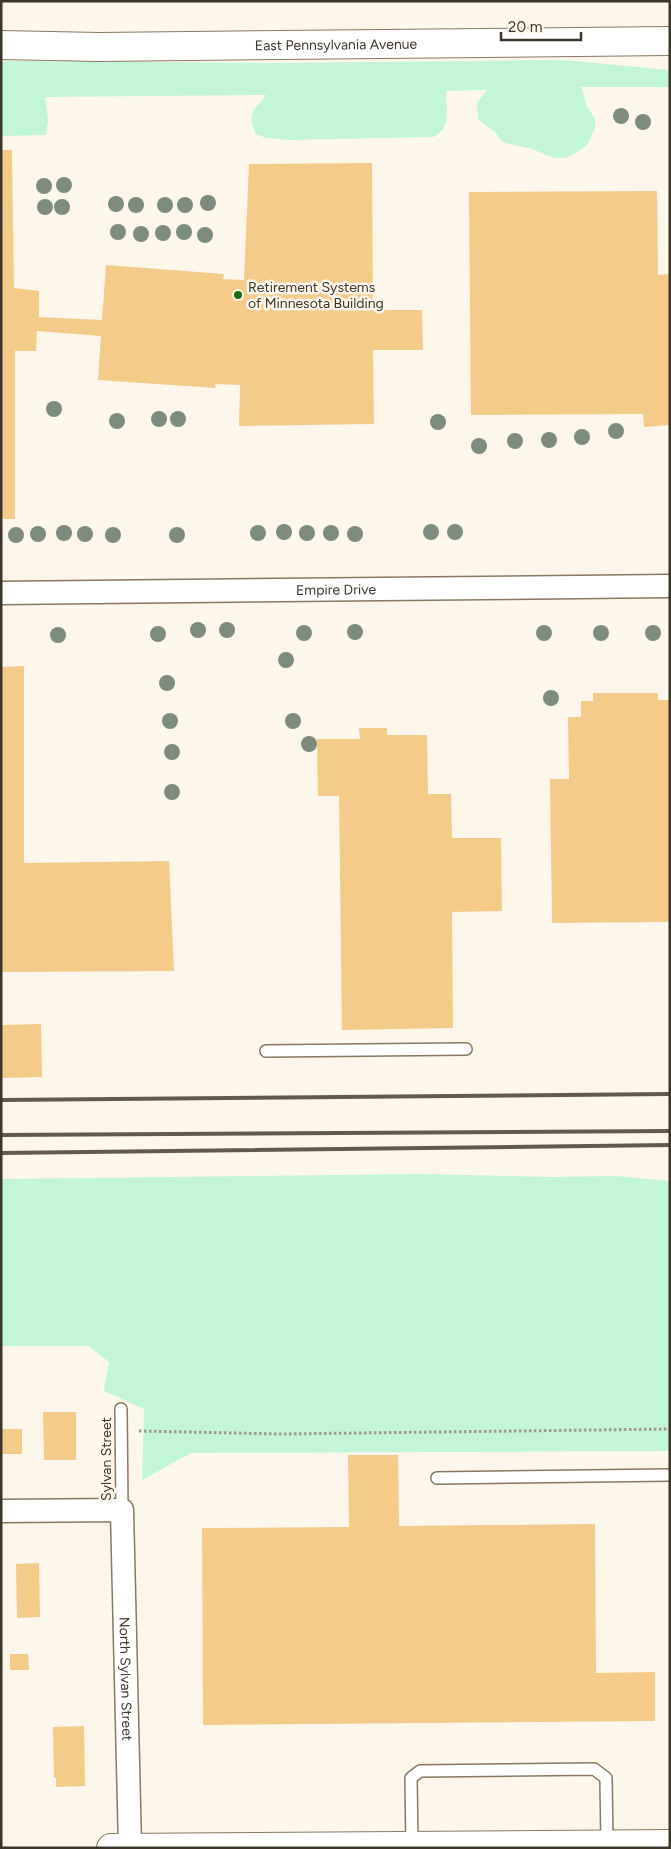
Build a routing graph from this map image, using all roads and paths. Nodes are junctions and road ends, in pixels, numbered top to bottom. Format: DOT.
graph roads {
  1 [pos="670,41"];
  2 [pos="1,45"];
  3 [pos="670,586"];
  4 [pos="1,593"];
  5 [pos="466,1049"];
  6 [pos="266,1052"];
  7 [pos="121,1409"];
  8 [pos="670,1429"];
  9 [pos="121,1431"];
  10 [pos="670,1475"];
  11 [pos="437,1478"];
  12 [pos="122,1510"];
  13 [pos="1,1511"];
  14 [pos="607,1844"];
  15 [pos="670,1844"];
  16 [pos="412,1845"];
  17 [pos="111,1848"];
  18 [pos="130,1848"];
  1 -- 2 [label="main road, East Pennsylvania Avenue"];
  3 -- 4 [label="street, Empire Drive"];
  5 -- 6 [label="lane"];
  7 -- 9 [label="lane, Sylvan Street"];
  8 -- 9 [label="path"];
  9 -- 12 [label="lane, Sylvan Street"];
  10 -- 11 [label="lane"];
  12 -- 13 [label="street"];
  12 -- 18 [label="street, North Sylvan Street"];
  14 -- 15 [label="main road"];
  14 -- 16 [label="main road"];
  14 -- 16 [label="lane"];
  16 -- 18 [label="main road"];
  17 -- 18 [label="main road"];
}
